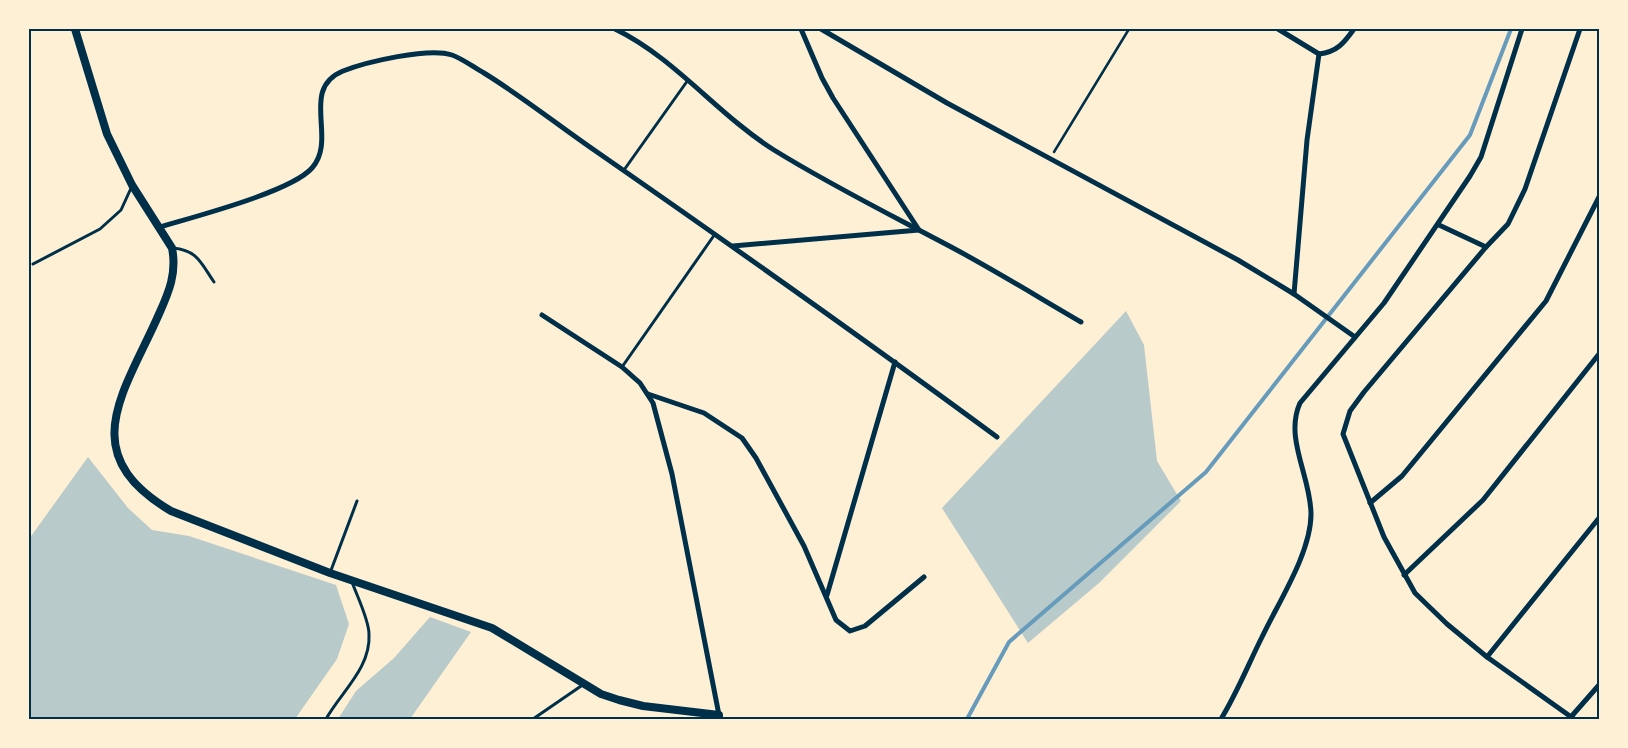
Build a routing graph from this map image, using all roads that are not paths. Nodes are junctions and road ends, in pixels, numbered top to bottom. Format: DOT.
graph roads {
  1 [pos="75,29"];
  2 [pos="615,29"];
  3 [pos="801,29"];
  4 [pos="821,29"];
  5 [pos="1278,29"];
  6 [pos="1354,29"];
  7 [pos="1522,29"];
  8 [pos="1580,29"];
  9 [pos="1319,54"];
  10 [pos="688,80"];
  11 [pos="624,170"];
  12 [pos="132,185"];
  13 [pos="1599,196"];
  14 [pos="1439,225"];
  15 [pos="160,227"];
  16 [pos="919,230"];
  17 [pos="715,234"];
  18 [pos="732,246"];
  19 [pos="1486,247"];
  20 [pos="172,248"];
  21 [pos="34,264"];
  22 [pos="214,282"];
  23 [pos="1294,294"];
  24 [pos="542,316"];
  25 [pos="1081,322"];
  26 [pos="1355,337"];
  27 [pos="1599,354"];
  28 [pos="894,362"];
  29 [pos="622,367"];
  30 [pos="648,394"];
  31 [pos="997,437"];
  32 [pos="357,501"];
  33 [pos="1370,503"];
  34 [pos="1599,518"];
  35 [pos="330,573"];
  36 [pos="1404,575"];
  37 [pos="924,577"];
  38 [pos="351,580"];
  39 [pos="827,596"];
  40 [pos="1487,656"];
  41 [pos="584,684"];
  42 [pos="1599,685"];
  43 [pos="719,717"];
  44 [pos="326,719"];
  45 [pos="533,719"];
  46 [pos="1221,719"];
  47 [pos="1572,719"];
  1 -- 12 [label="main road"];
  2 -- 10 [label="street"];
  3 -- 16 [label="street"];
  4 -- 23 [label="street"];
  5 -- 9 [label="street"];
  6 -- 9 [label="street"];
  7 -- 14 [label="street"];
  8 -- 19 [label="street"];
  9 -- 23 [label="street"];
  10 -- 11 [label="lane"];
  10 -- 16 [label="street"];
  11 -- 15 [label="street"];
  11 -- 17 [label="street"];
  12 -- 15 [label="main road"];
  12 -- 21 [label="lane"];
  13 -- 33 [label="street"];
  14 -- 19 [label="street"];
  14 -- 26 [label="street"];
  15 -- 20 [label="main road"];
  16 -- 18 [label="street"];
  16 -- 25 [label="street"];
  17 -- 18 [label="street"];
  17 -- 29 [label="lane"];
  18 -- 28 [label="street"];
  19 -- 33 [label="street"];
  20 -- 22 [label="lane"];
  20 -- 35 [label="main road"];
  23 -- 26 [label="street"];
  24 -- 29 [label="street"];
  26 -- 46 [label="street"];
  27 -- 36 [label="street"];
  28 -- 31 [label="street"];
  28 -- 39 [label="street"];
  29 -- 30 [label="street"];
  30 -- 39 [label="street"];
  30 -- 43 [label="street"];
  32 -- 35 [label="lane"];
  33 -- 36 [label="street"];
  34 -- 40 [label="street"];
  35 -- 38 [label="main road"];
  36 -- 40 [label="street"];
  37 -- 39 [label="street"];
  38 -- 41 [label="main road"];
  38 -- 44 [label="lane"];
  40 -- 47 [label="street"];
  41 -- 43 [label="main road"];
  41 -- 45 [label="lane"];
  42 -- 47 [label="street"];
}
